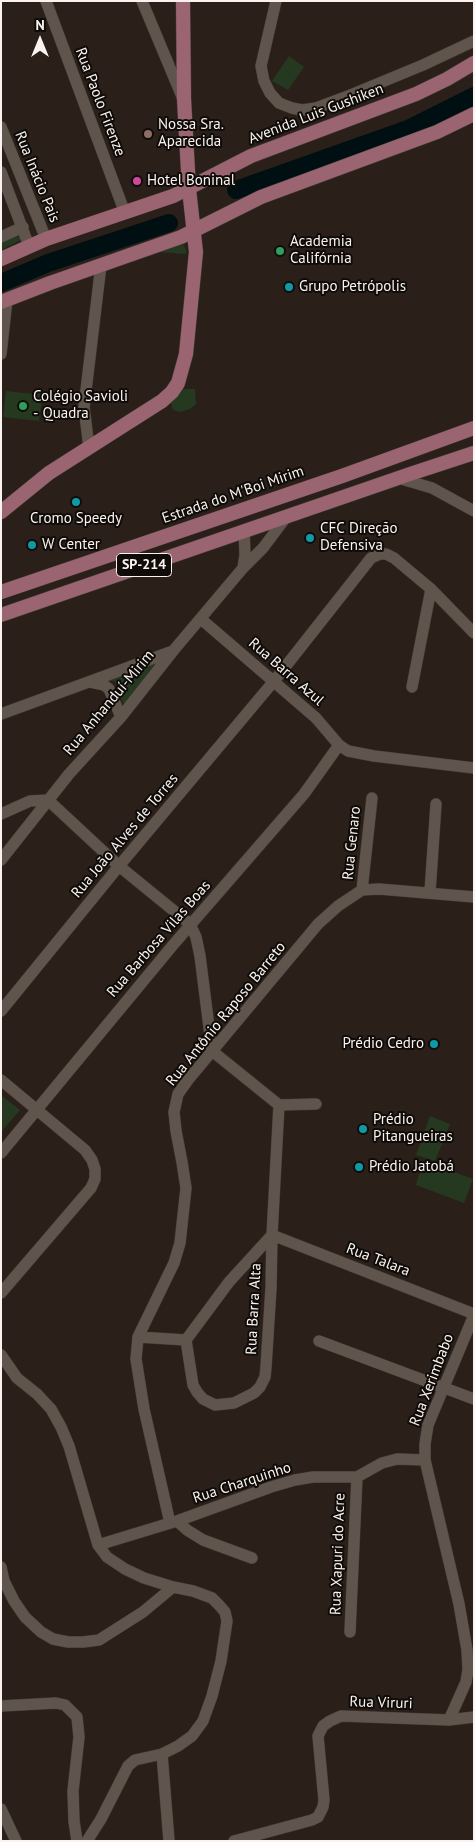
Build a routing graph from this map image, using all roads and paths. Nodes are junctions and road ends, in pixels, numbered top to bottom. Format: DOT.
graph roads {
  1 [pos="46,1"];
  2 [pos="142,1"];
  3 [pos="183,1"];
  4 [pos="276,1"];
  5 [pos="474,41"];
  6 [pos="162,51"];
  7 [pos="474,63"];
  8 [pos="183,64"];
  9 [pos="184,100"];
  10 [pos="474,114"];
  11 [pos="1,127"];
  12 [pos="1,172"];
  13 [pos="189,189"];
  14 [pos="125,212"];
  15 [pos="22,227"];
  16 [pos="194,231"];
  17 [pos="1,236"];
  18 [pos="46,239"];
  19 [pos="29,246"];
  20 [pos="1,259"];
  21 [pos="101,265"];
  22 [pos="4,301"];
  23 [pos="1,354"];
  24 [pos="474,428"];
  25 [pos="90,448"];
  26 [pos="474,453"];
  27 [pos="398,478"];
  28 [pos="268,500"];
  29 [pos="474,511"];
  30 [pos="1,512"];
  31 [pos="287,516"];
  32 [pos="244,530"];
  33 [pos="243,568"];
  34 [pos="431,589"];
  35 [pos="1,592"];
  36 [pos="1,615"];
  37 [pos="201,618"];
  38 [pos="474,633"];
  39 [pos="173,651"];
  40 [pos="274,680"];
  41 [pos="90,682"];
  42 [pos="412,686"];
  43 [pos="1,714"];
  44 [pos="121,717"];
  45 [pos="344,748"];
  46 [pos="474,768"];
  47 [pos="372,798"];
  48 [pos="48,800"];
  49 [pos="436,804"];
  50 [pos="1,814"];
  51 [pos="1,860"];
  52 [pos="119,866"];
  53 [pos="362,890"];
  54 [pos="430,892"];
  55 [pos="474,897"];
  56 [pos="190,924"];
  57 [pos="1,1011"];
  58 [pos="212,1052"];
  59 [pos="1,1080"];
  60 [pos="316,1104"];
  61 [pos="279,1106"];
  62 [pos="38,1109"];
  63 [pos="1,1152"];
  64 [pos="272,1235"];
  65 [pos="1,1293"];
  66 [pos="474,1314"];
  67 [pos="138,1338"];
  68 [pos="186,1340"];
  69 [pos="319,1341"];
  70 [pos="1,1355"];
  71 [pos="444,1389"];
  72 [pos="474,1399"];
  73 [pos="425,1460"];
  74 [pos="357,1477"];
  75 [pos="174,1522"];
  76 [pos="98,1544"];
  77 [pos="252,1558"];
  78 [pos="1,1567"];
  79 [pos="173,1587"];
  80 [pos="350,1632"];
  81 [pos="1,1706"];
  82 [pos="474,1717"];
  83 [pos="449,1720"];
  84 [pos="162,1754"];
  85 [pos="1,1808"];
  86 [pos="269,1836"];
  87 [pos="16,1841"];
  88 [pos="77,1841"];
  89 [pos="87,1841"];
  90 [pos="169,1841"];
  91 [pos="234,1841"];
  1 -- 14 [label="street, Rua Paolo Firenze"];
  2 -- 6 [label="street"];
  3 -- 8 [label="main road"];
  4 -- 5 [label="street"];
  6 -- 8 [label="street"];
  6 -- 9 [label="street"];
  7 -- 13 [label="main road, Avenida Luis Gushiken"];
  8 -- 9 [label="main road"];
  9 -- 13 [label="main road"];
  10 -- 16 [label="main road"];
  11 -- 18 [label="street, Rua Inácio Pais"];
  12 -- 15 [label="street, Rua Inácio Pais"];
  13 -- 14 [label="main road, Avenida Luis Gushiken"];
  13 -- 16 [label="main road"];
  14 -- 18 [label="main road, Avenida Luis Gushiken"];
  15 -- 17 [label="street"];
  15 -- 19 [label="street, Rua Inácio Pais"];
  16 -- 21 [label="main road"];
  16 -- 25 [label="main road"];
  18 -- 19 [label="main road, Avenida Luis Gushiken"];
  19 -- 20 [label="main road, Avenida Luis Gushiken"];
  21 -- 22 [label="main road"];
  21 -- 25 [label="street"];
  22 -- 23 [label="street"];
  24 -- 28 [label="main road, Estrada do M'Boi Mirim / SP-214"];
  25 -- 30 [label="main road"];
  26 -- 27 [label="main road, SP-214"];
  27 -- 29 [label="street"];
  27 -- 31 [label="main road, SP-214"];
  28 -- 32 [label="main road"];
  28 -- 35 [label="main road, Estrada do M'Boi Mirim / SP-214"];
  31 -- 32 [label="main road, SP-214"];
  31 -- 33 [label="street, Rua Anhanduí-Mirim"];
  32 -- 33 [label="street"];
  32 -- 36 [label="main road, SP-214"];
  33 -- 37 [label="street, Rua Anhanduí-Mirim"];
  34 -- 38 [label="street, Rua João Alves de Torres"];
  34 -- 40 [label="street, Rua João Alves de Torres"];
  34 -- 42 [label="street"];
  37 -- 39 [label="street, Rua Anhanduí-Mirim"];
  37 -- 40 [label="street, Rua Barra Azul"];
  39 -- 41 [label="street"];
  39 -- 44 [label="street, Rua Anhanduí-Mirim"];
  40 -- 45 [label="street, Rua Barra Azul"];
  40 -- 52 [label="street, Rua João Alves de Torres"];
  41 -- 43 [label="street"];
  41 -- 44 [label="street"];
  44 -- 48 [label="street, Rua Anhanduí-Mirim"];
  45 -- 46 [label="street"];
  45 -- 56 [label="street, Rua Barbosa Vilas Boas"];
  47 -- 53 [label="street, Rua Genaro"];
  48 -- 50 [label="street"];
  48 -- 51 [label="street, Rua Anhanduí-Mirim"];
  48 -- 52 [label="street"];
  49 -- 54 [label="street"];
  52 -- 56 [label="street"];
  52 -- 57 [label="street, Rua João Alves de Torres"];
  53 -- 54 [label="street"];
  53 -- 58 [label="street, Rua Antônio Raposo Barreto"];
  54 -- 55 [label="street"];
  56 -- 58 [label="street"];
  56 -- 62 [label="street, Rua Barbosa Vilas Boas"];
  58 -- 61 [label="street"];
  58 -- 67 [label="street, Rua Antônio Raposo Barreto"];
  59 -- 62 [label="street"];
  60 -- 61 [label="street"];
  61 -- 64 [label="street, Rua Barra Alta"];
  62 -- 63 [label="street, Rua Barbosa Vilas Boas"];
  62 -- 65 [label="street"];
  64 -- 66 [label="street, Rua Talara"];
  64 -- 68 [label="street"];
  64 -- 68 [label="street, Rua Barra Alta"];
  66 -- 71 [label="street, Rua Xerimbabo"];
  67 -- 68 [label="street"];
  67 -- 75 [label="street, Rua Antônio Raposo Barreto"];
  69 -- 71 [label="street"];
  70 -- 76 [label="street"];
  71 -- 72 [label="street"];
  71 -- 73 [label="street, Rua Xerimbabo"];
  73 -- 74 [label="street, Rua Charquinho"];
  73 -- 83 [label="street, Rua Xerimbabo"];
  74 -- 75 [label="street, Rua Charquinho"];
  74 -- 80 [label="street, Rua Xapuri do Acre"];
  75 -- 76 [label="street, Rua Charquinho"];
  75 -- 77 [label="street"];
  76 -- 79 [label="street"];
  78 -- 79 [label="street"];
  79 -- 84 [label="street"];
  81 -- 88 [label="street"];
  82 -- 83 [label="street, Rua Viruri"];
  83 -- 86 [label="street, Rua Viruri"];
  84 -- 89 [label="street"];
  84 -- 90 [label="street"];
  85 -- 87 [label="street"];
  86 -- 91 [label="street"];
}
